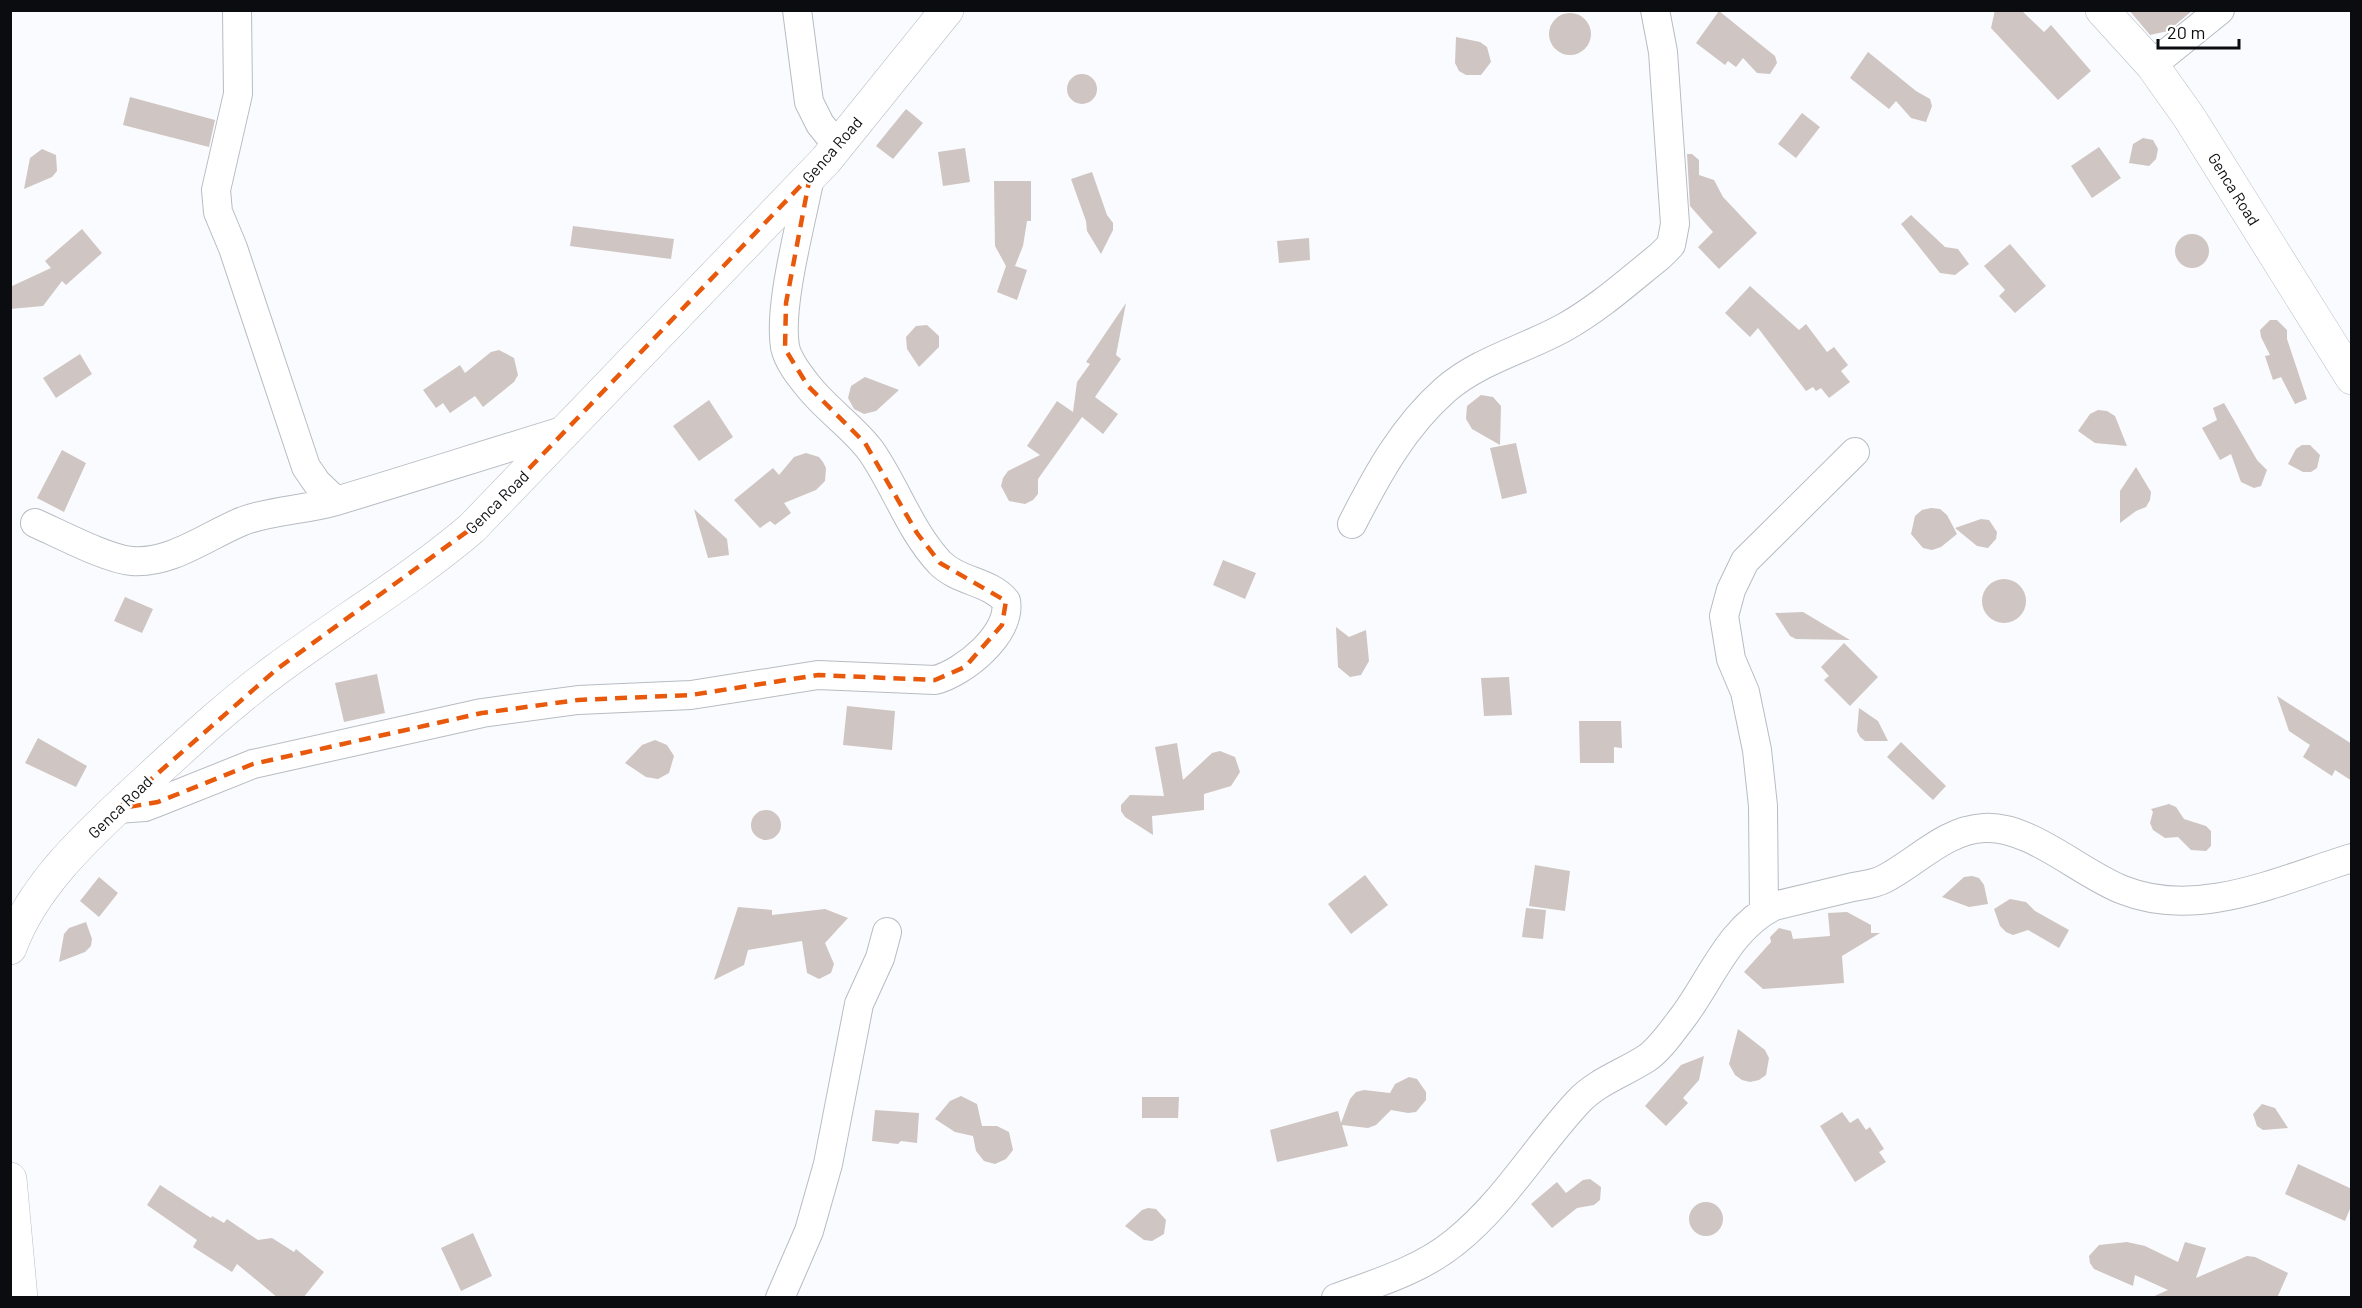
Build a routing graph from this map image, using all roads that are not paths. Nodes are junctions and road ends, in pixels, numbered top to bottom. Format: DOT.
graph roads {
  1 [pos="237,10"];
  2 [pos="797,10"];
  3 [pos="947,10"];
  4 [pos="1654,10"];
  5 [pos="2103,10"];
  6 [pos="2220,10"];
  7 [pos="2152,65"];
  8 [pos="837,145"];
  9 [pos="810,176"];
  10 [pos="2352,378"];
  11 [pos="567,430"];
  12 [pos="1855,452"];
  13 [pos="336,501"];
  14 [pos="35,523"];
  15 [pos="1352,524"];
  16 [pos="117,808"];
  17 [pos="2349,862"];
  18 [pos="1764,911"];
  19 [pos="887,932"];
  20 [pos="10,948"];
  21 [pos="10,1179"];
  22 [pos="21,1298"];
  23 [pos="780,1298"];
  24 [pos="1336,1298"];
  1 -- 13 [label="street"];
  2 -- 8 [label="street"];
  3 -- 8 [label="street, Genca Road"];
  4 -- 15 [label="street"];
  5 -- 7 [label="street, Genca Road"];
  6 -- 7 [label="street"];
  7 -- 10 [label="street, Genca Road"];
  8 -- 9 [label="street, Genca Road"];
  9 -- 11 [label="street, Genca Road"];
  9 -- 16 [label="street"];
  11 -- 13 [label="street"];
  11 -- 16 [label="street, Genca Road"];
  12 -- 18 [label="street"];
  13 -- 14 [label="street"];
  16 -- 20 [label="street, Genca Road"];
  17 -- 18 [label="street"];
  18 -- 24 [label="street"];
  19 -- 23 [label="street"];
  21 -- 22 [label="street"];
}
